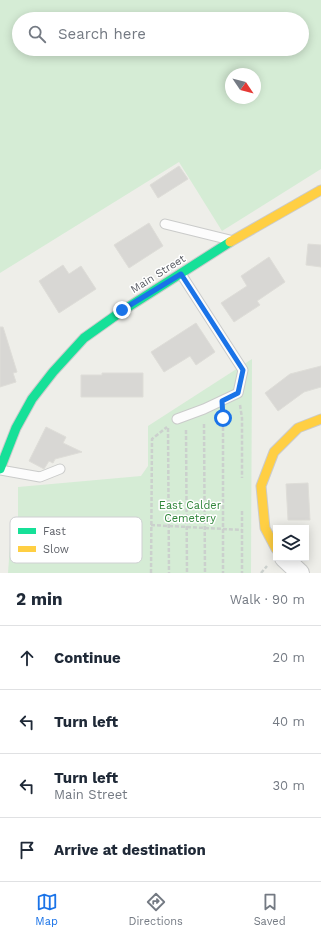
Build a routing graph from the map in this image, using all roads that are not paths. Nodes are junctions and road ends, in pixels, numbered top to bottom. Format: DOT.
graph roads {
  1 [pos="321,190"];
  2 [pos="165,224"];
  3 [pos="232,241"];
  4 [pos="181,274"];
  5 [pos="182,417"];
  6 [pos="321,419"];
  7 [pos="5,424"];
  8 [pos="16,428"];
  9 [pos="0,469"];
  10 [pos="60,469"];
  11 [pos="273,543"];
  12 [pos="287,561"];
  13 [pos="300,573"];
  1 -- 3 [label="main road, Main Street"];
  2 -- 3 [label="lane"];
  3 -- 4 [label="main road, Main Street"];
  4 -- 5 [label="lane"];
  4 -- 8 [label="main road, Main Street"];
  6 -- 11 [label="main road"];
  7 -- 8 [label="main road"];
  8 -- 9 [label="main road, Main Street"];
  9 -- 10 [label="lane"];
  12 -- 13 [label="street"];
}
